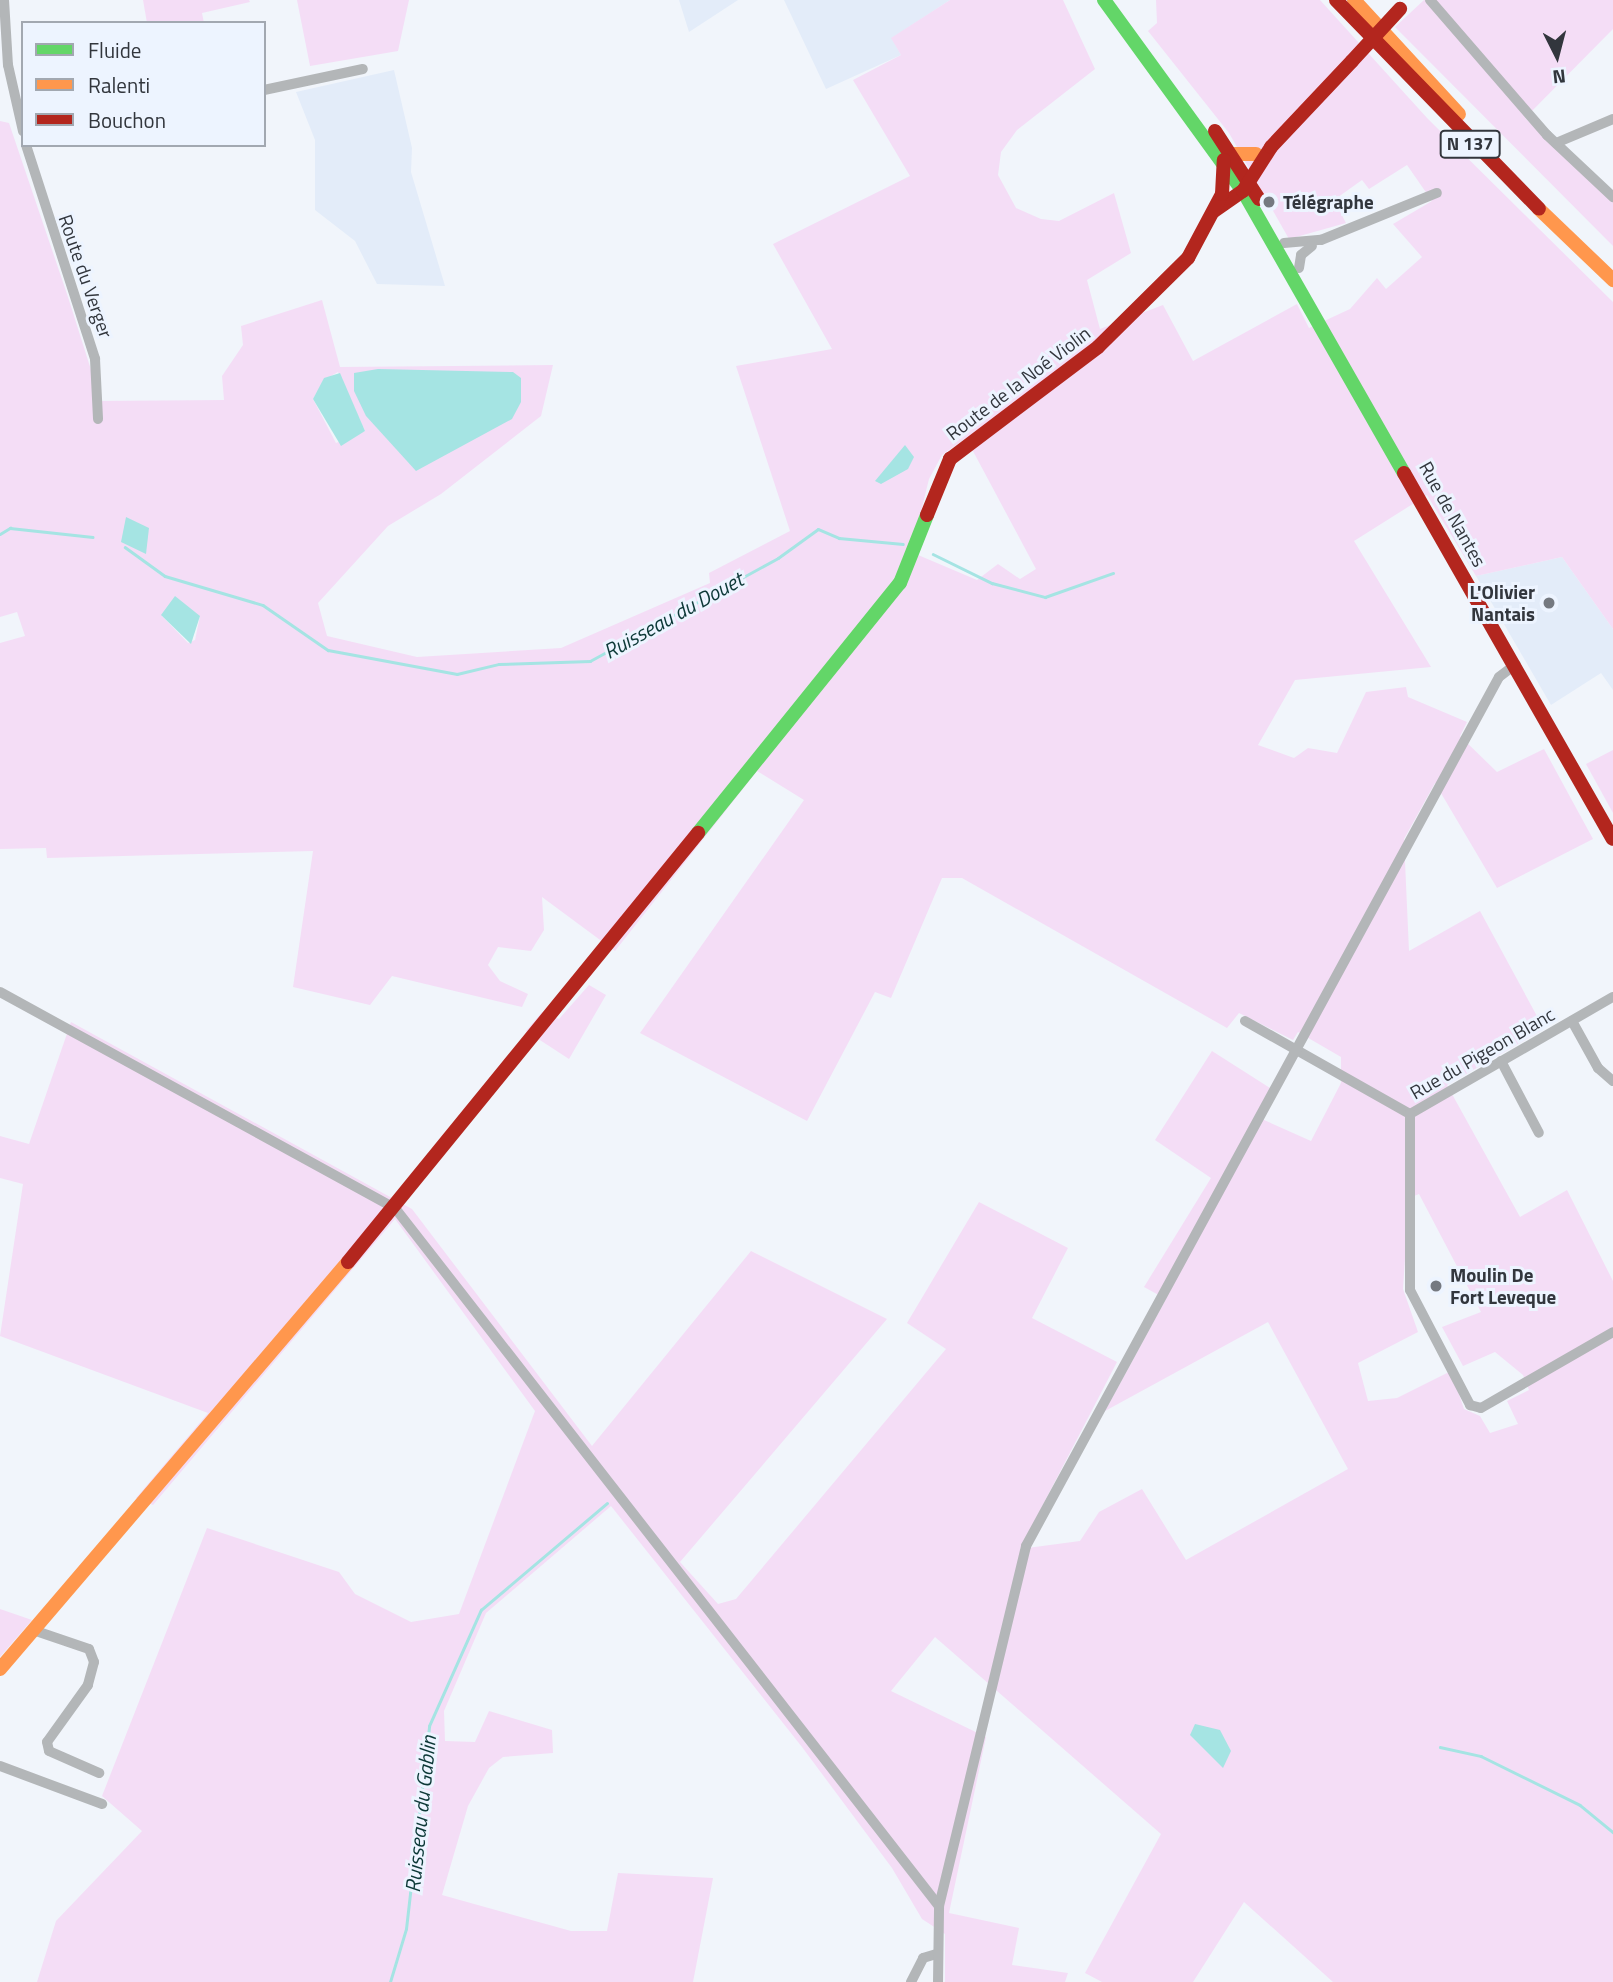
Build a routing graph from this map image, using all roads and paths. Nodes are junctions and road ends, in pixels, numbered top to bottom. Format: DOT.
graph roads {
  1 [pos="4,0"];
  2 [pos="1105,0"];
  3 [pos="1336,0"];
  4 [pos="1354,0"];
  5 [pos="1430,0"];
  6 [pos="1404,4"];
  7 [pos="363,69"];
  8 [pos="266,90"];
  9 [pos="21,113"];
  10 [pos="1613,119"];
  11 [pos="1556,143"];
  12 [pos="27,147"];
  13 [pos="1259,158"];
  14 [pos="1238,174"];
  15 [pos="1437,192"];
  16 [pos="1613,197"];
  17 [pos="1225,198"];
  18 [pos="1256,208"];
  19 [pos="1292,254"];
  20 [pos="1613,263"];
  21 [pos="1613,280"];
  22 [pos="98,419"];
  23 [pos="1516,664"];
  24 [pos="1613,839"];
  25 [pos="0,992"];
  26 [pos="1613,998"];
  27 [pos="1245,1021"];
  28 [pos="1572,1021"];
  29 [pos="1294,1050"];
  30 [pos="1501,1061"];
  31 [pos="1613,1081"];
  32 [pos="1410,1114"];
  33 [pos="1539,1133"];
  34 [pos="395,1208"];
  35 [pos="1613,1332"];
  36 [pos="33,1630"];
  37 [pos="0,1669"];
  38 [pos="0,1766"];
  39 [pos="99,1773"];
  40 [pos="102,1804"];
  41 [pos="939,1906"];
  42 [pos="936,1954"];
  43 [pos="911,1982"];
  44 [pos="938,1982"];
  1 -- 9 [label="street"];
  2 -- 14 [label="main road"];
  2 -- 14 [label="main road"];
  3 -- 21 [label="main road, N 137"];
  4 -- 20 [label="main road, N 137"];
  5 -- 11 [label="street"];
  6 -- 13 [label="main road, bridge"];
  7 -- 8 [label="street"];
  10 -- 11 [label="street"];
  11 -- 16 [label="street"];
  12 -- 22 [label="street, Route du Verger"];
  13 -- 14 [label="main road"];
  13 -- 14 [label="main road, Route de la Noé Violin"];
  13 -- 18 [label="main road"];
  14 -- 17 [label="main road, Route de la Noé Violin"];
  14 -- 18 [label="main road"];
  14 -- 19 [label="main road"];
  15 -- 19 [label="street"];
  17 -- 18 [label="main road"];
  17 -- 34 [label="main road, Route de la Noé Violin"];
  18 -- 19 [label="main road, Rue de Nantes"];
  18 -- 19 [label="main road, Rue de Nantes"];
  19 -- 23 [label="main road, Rue de Nantes"];
  23 -- 24 [label="main road, Rue de Nantes"];
  23 -- 29 [label="street"];
  25 -- 34 [label="street"];
  26 -- 28 [label="street, Rue du Pigeon Blanc"];
  27 -- 29 [label="street, Rue du Pigeon Blanc"];
  28 -- 30 [label="street, Rue du Pigeon Blanc"];
  28 -- 31 [label="street"];
  29 -- 32 [label="street, Rue du Pigeon Blanc"];
  29 -- 41 [label="street"];
  30 -- 32 [label="street, Rue du Pigeon Blanc"];
  30 -- 33 [label="street"];
  32 -- 35 [label="street"];
  34 -- 36 [label="main road, Route de la Noé Violin"];
  34 -- 41 [label="street"];
  36 -- 37 [label="main road, Route de la Noé Violin"];
  36 -- 39 [label="street"];
  38 -- 40 [label="street"];
  41 -- 42 [label="street"];
  42 -- 43 [label="street"];
  42 -- 44 [label="street"];
}
